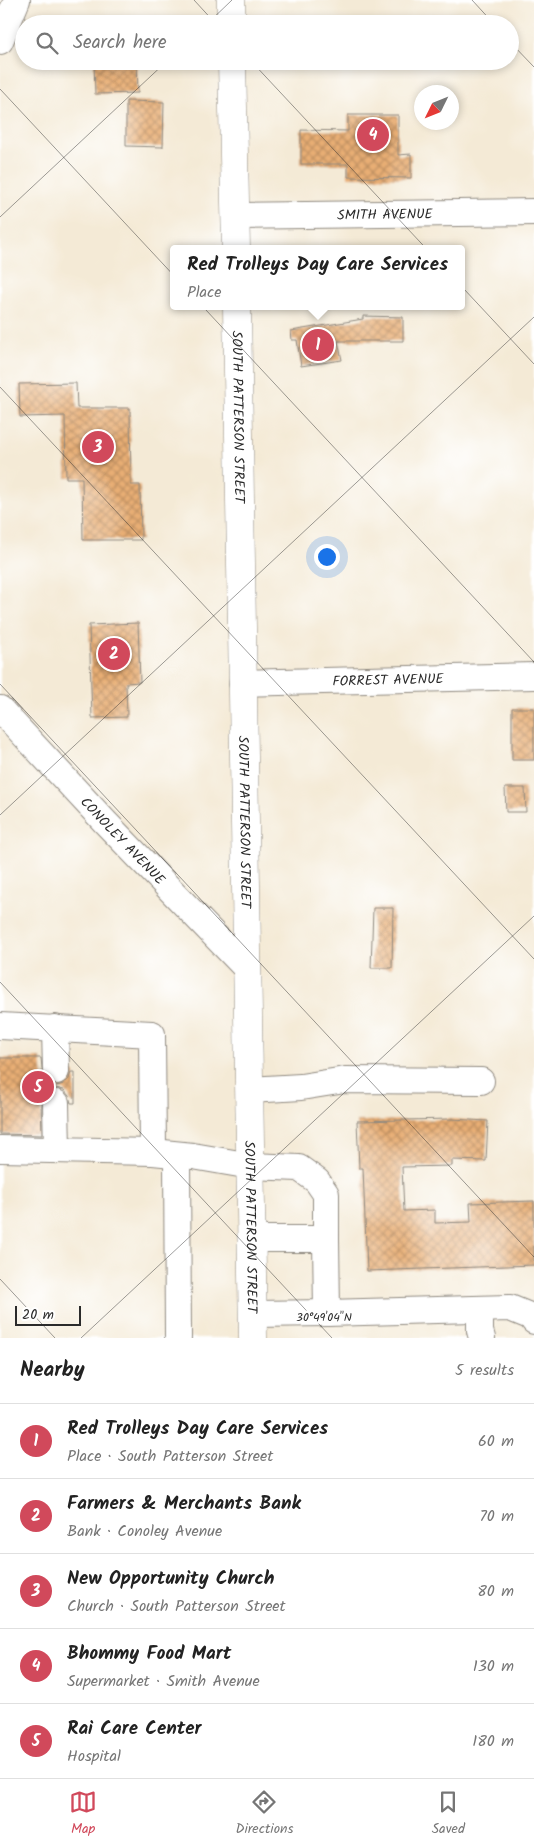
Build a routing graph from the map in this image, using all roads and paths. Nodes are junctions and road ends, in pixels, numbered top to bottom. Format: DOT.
graph roads {
  1 [pos="17,0"];
  2 [pos="231,0"];
  3 [pos="231,15"];
  4 [pos="0,41"];
  5 [pos="232,70"];
  6 [pos="534,212"];
  7 [pos="235,216"];
  8 [pos="236,245"];
  9 [pos="237,310"];
  10 [pos="534,676"];
  11 [pos="242,683"];
  12 [pos="0,709"];
  13 [pos="247,969"];
  14 [pos="0,1026"];
  15 [pos="55,1028"];
  16 [pos="56,1071"];
  17 [pos="481,1081"];
  18 [pos="249,1090"];
  19 [pos="56,1103"];
  20 [pos="0,1149"];
  21 [pos="57,1149"];
  22 [pos="165,1153"];
  23 [pos="251,1166"];
  24 [pos="326,1239"];
  25 [pos="252,1240"];
  26 [pos="480,1309"];
  27 [pos="327,1314"];
  28 [pos="534,1321"];
  29 [pos="253,1326"];
  30 [pos="178,1338"];
  31 [pos="482,1338"];
  1 -- 4 [label="street"];
  2 -- 3 [label="main road"];
  5 -- 7 [label="main road"];
  6 -- 7 [label="street, SMITH AVENUE"];
  7 -- 8 [label="main road"];
  9 -- 11 [label="main road, SOUTH PATTERSON STREET"];
  10 -- 11 [label="street, FORREST AVENUE"];
  11 -- 13 [label="main road, SOUTH PATTERSON STREET"];
  12 -- 13 [label="street, CONOLEY AVENUE"];
  13 -- 18 [label="main road, SOUTH PATTERSON STREET"];
  14 -- 15 [label="street"];
  15 -- 16 [label="street"];
  15 -- 22 [label="street"];
  17 -- 18 [label="street"];
  18 -- 23 [label="main road, SOUTH PATTERSON STREET"];
  19 -- 21 [label="street"];
  20 -- 21 [label="street"];
  21 -- 22 [label="street"];
  22 -- 23 [label="street"];
  22 -- 30 [label="street"];
  23 -- 24 [label="street"];
  23 -- 25 [label="main road, SOUTH PATTERSON STREET"];
  24 -- 25 [label="street"];
  24 -- 27 [label="street"];
  25 -- 29 [label="main road, SOUTH PATTERSON STREET"];
  26 -- 27 [label="street"];
  26 -- 28 [label="street"];
  26 -- 31 [label="street"];
  27 -- 29 [label="street"];
}
